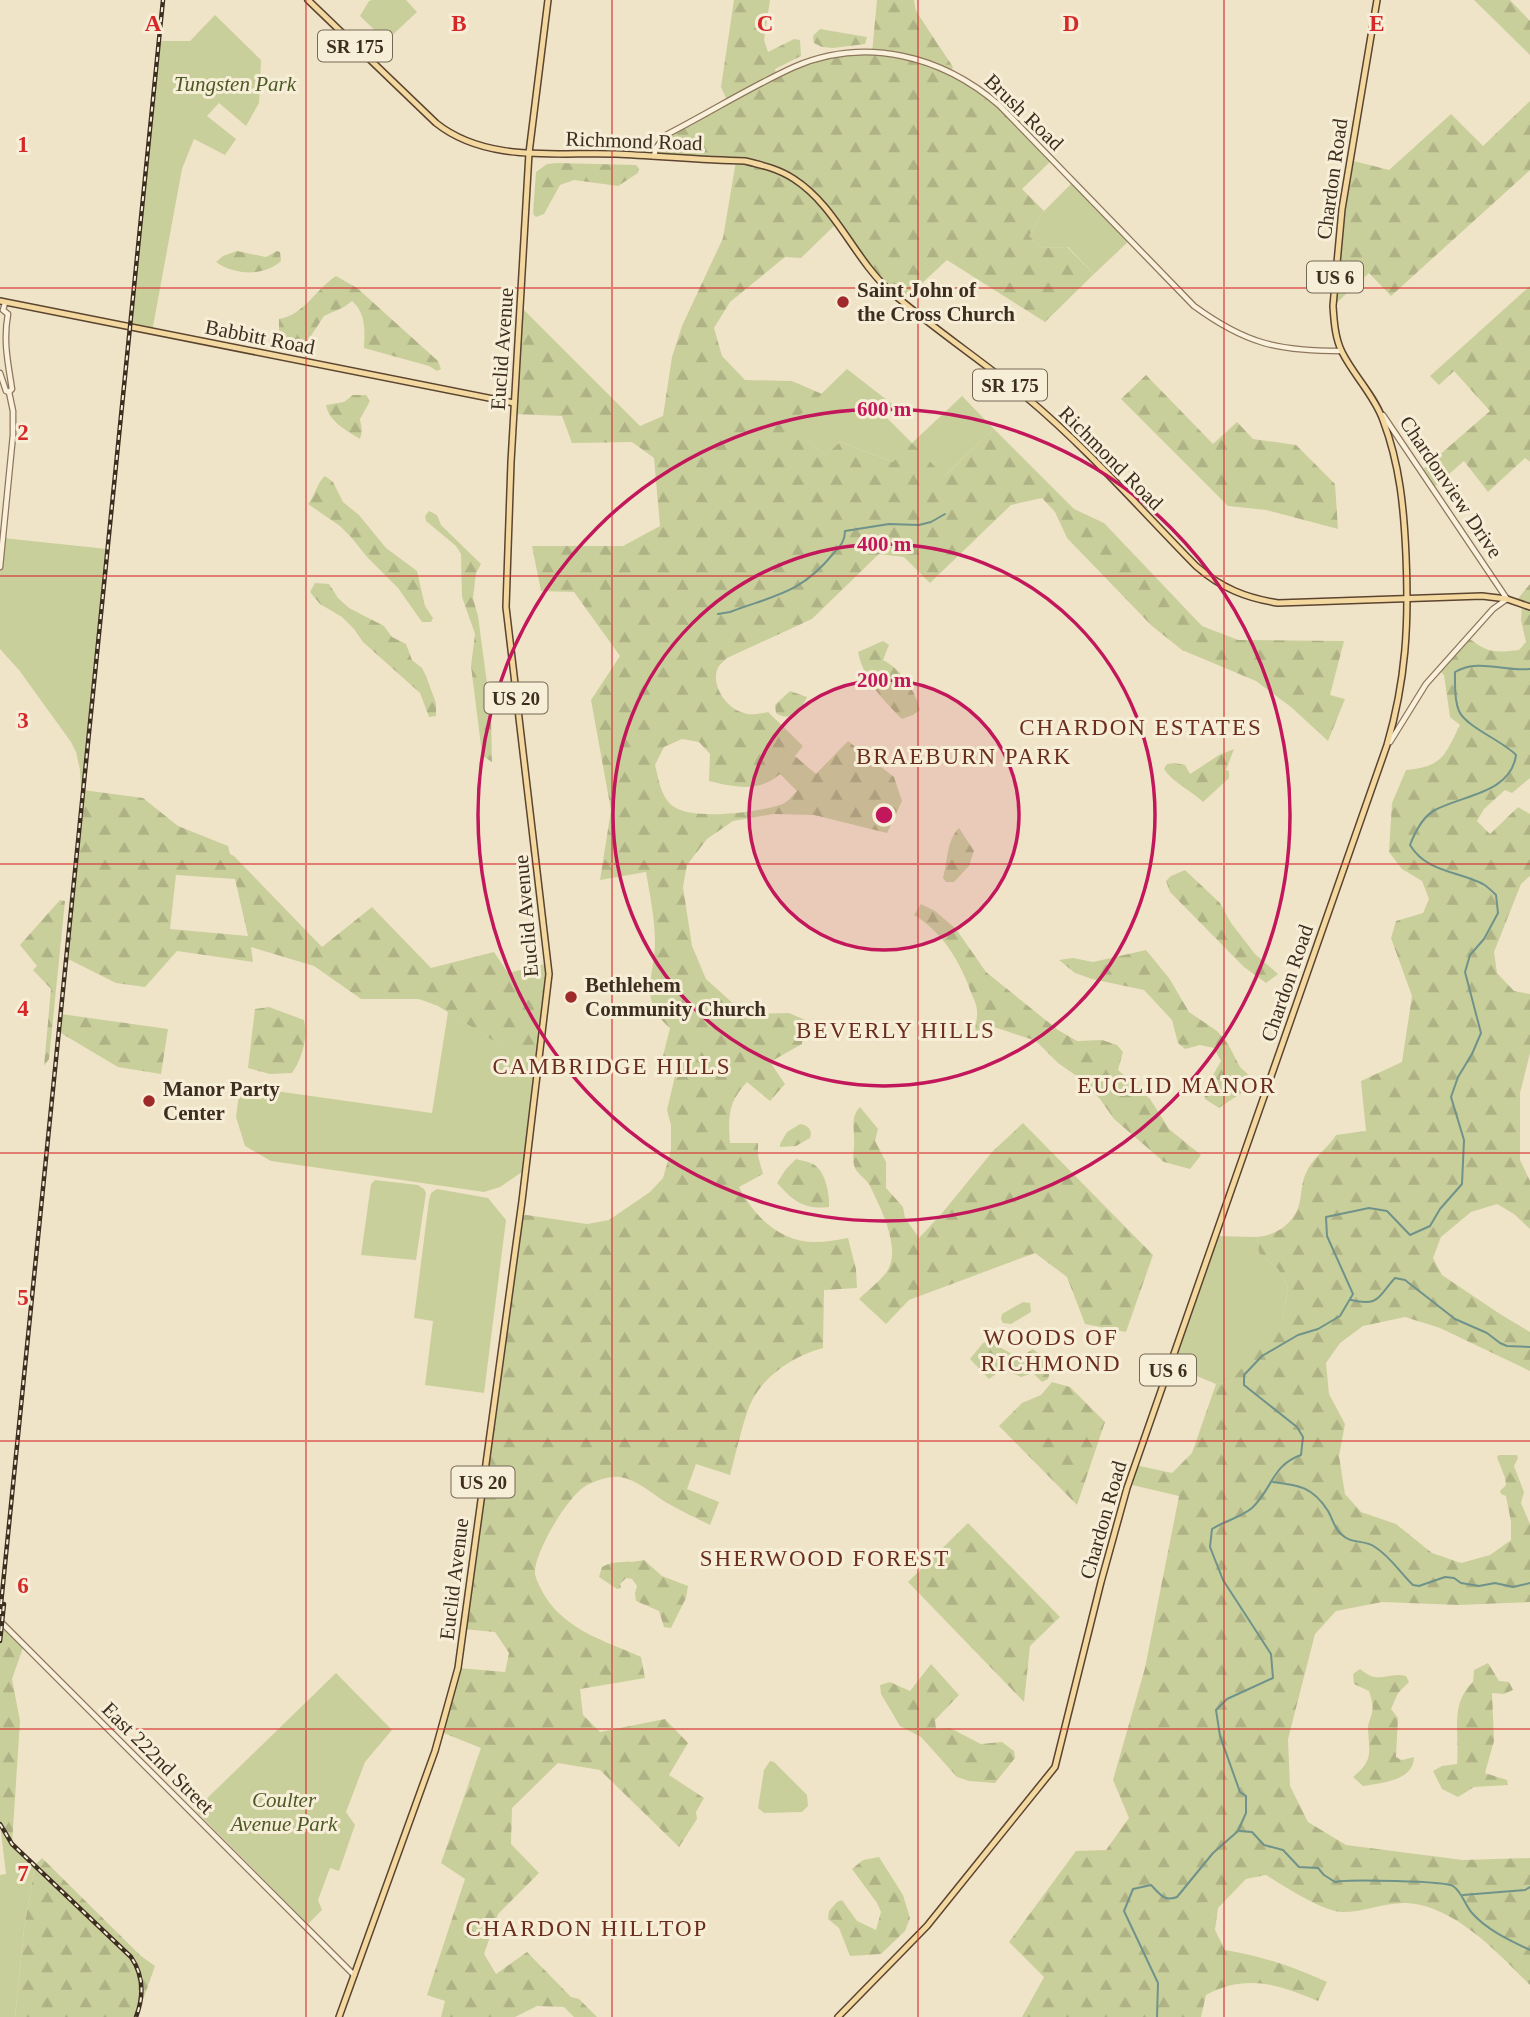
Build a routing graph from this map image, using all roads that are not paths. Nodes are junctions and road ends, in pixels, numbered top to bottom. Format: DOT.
graph roads {
  1 [pos="308,0"];
  2 [pos="548,0"];
  3 [pos="1377,0"];
  4 [pos="529,153"];
  5 [pos="654,158"];
  6 [pos="2,306"];
  7 [pos="1341,351"];
  8 [pos="0,373"];
  9 [pos="9,392"];
  10 [pos="514,403"];
  11 [pos="1380,411"];
  12 [pos="0,567"];
  13 [pos="1408,598"];
  14 [pos="1507,599"];
  15 [pos="1527,606"];
  16 [pos="1387,745"];
  17 [pos="0,1621"];
  18 [pos="354,1975"];
  19 [pos="339,2017"];
  20 [pos="838,2017"];
  1 -- 4 [label="main road, SR 175"];
  2 -- 4 [label="main road, Euclid Avenue / US 20"];
  3 -- 7 [label="main road, Chardon Road / US 6"];
  4 -- 5 [label="main road, Richmond Road / SR 175"];
  4 -- 10 [label="main road, Euclid Avenue / US 20"];
  5 -- 7 [label="street, Brush Road"];
  5 -- 13 [label="main road, Richmond Road / SR 175"];
  6 -- 9 [label="street"];
  6 -- 10 [label="main road, Babbitt Road"];
  7 -- 11 [label="main road, Chardon Road / US 6"];
  8 -- 9 [label="street"];
  9 -- 12 [label="street"];
  10 -- 18 [label="main road, Euclid Avenue / US 20"];
  11 -- 13 [label="main road, Chardon Road / US 6"];
  11 -- 14 [label="street, Chardonview Drive"];
  13 -- 14 [label="main road, Richmond Road / SR 175"];
  13 -- 16 [label="main road, Chardon Road / US 6"];
  14 -- 15 [label="main road, Richmond Road / SR 175"];
  14 -- 16 [label="street"];
  16 -- 20 [label="main road, Chardon Road / US 6"];
  17 -- 18 [label="street, East 222nd Street"];
  18 -- 19 [label="main road, Euclid Avenue / US 20"];
}
